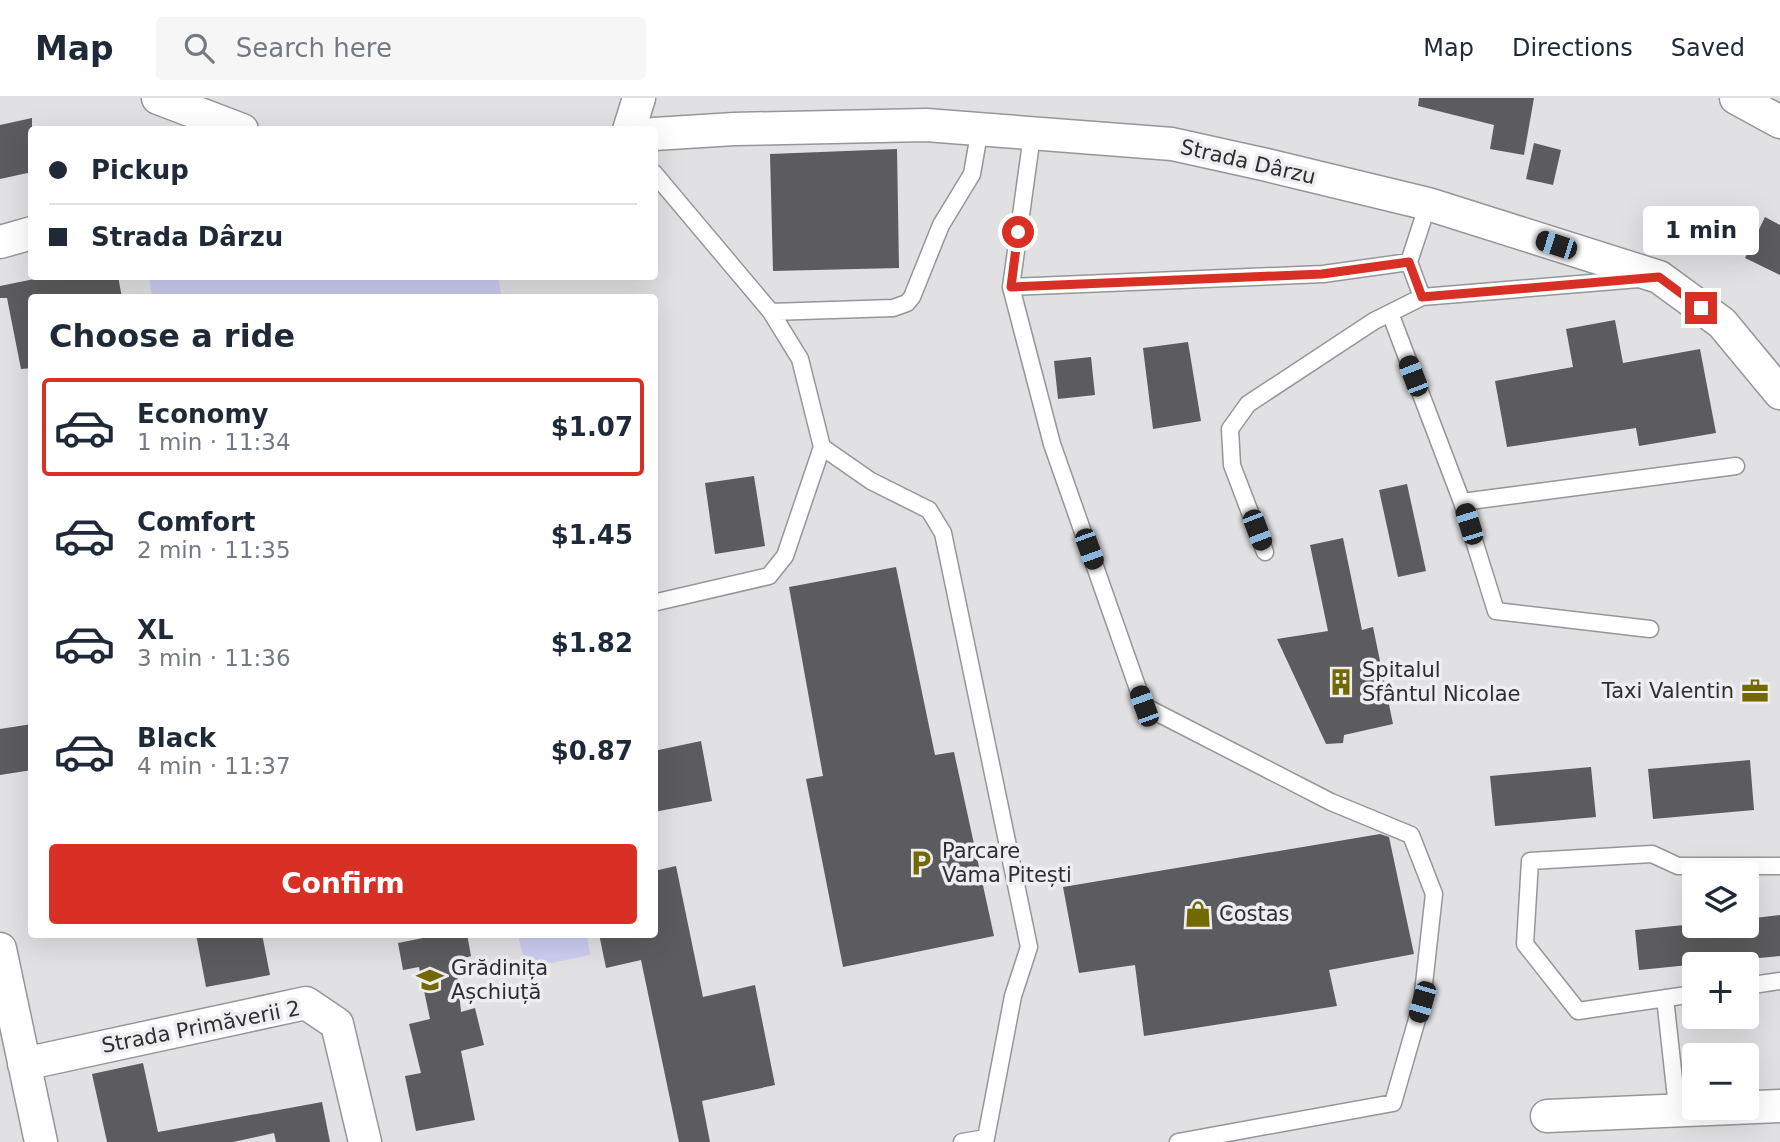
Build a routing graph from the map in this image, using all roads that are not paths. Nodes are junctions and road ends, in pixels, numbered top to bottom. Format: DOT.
graph roads {
  1 [pos="158,98"];
  2 [pos="639,98"];
  3 [pos="1736,98"];
  4 [pos="1780,122"];
  5 [pos="232,126"];
  6 [pos="630,126"];
  7 [pos="980,128"];
  8 [pos="658,134"];
  9 [pos="1028,134"];
  10 [pos="658,178"];
  11 [pos="1428,204"];
  12 [pos="28,234"];
  13 [pos="0,242"];
  14 [pos="1409,262"];
  15 [pos="1659,277"];
  16 [pos="1011,287"];
  17 [pos="1422,297"];
  18 [pos="771,312"];
  19 [pos="1390,313"];
  20 [pos="1780,393"];
  21 [pos="821,447"];
  22 [pos="1736,466"];
  23 [pos="1462,502"];
  24 [pos="1265,552"];
  25 [pos="658,602"];
  26 [pos="1650,629"];
  27 [pos="1780,866"];
  28 [pos="0,949"];
  29 [pos="1780,981"];
  30 [pos="1759,984"];
  31 [pos="1682,996"];
  32 [pos="1665,998"];
  33 [pos="9,1034"];
  34 [pos="23,1064"];
  35 [pos="1682,1106"];
  36 [pos="1780,1106"];
  37 [pos="1759,1107"];
  38 [pos="1682,1110"];
  39 [pos="1547,1116"];
  40 [pos="41,1142"];
  41 [pos="365,1142"];
  42 [pos="962,1142"];
  43 [pos="1178,1142"];
  1 -- 5 [label="street"];
  2 -- 6 [label="street"];
  3 -- 4 [label="street"];
  7 -- 8 [label="street, Strada Dârzu"];
  7 -- 9 [label="street, Strada Dârzu"];
  7 -- 18 [label="lane"];
  9 -- 11 [label="street, Strada Dârzu"];
  9 -- 16 [label="lane"];
  10 -- 18 [label="lane"];
  11 -- 14 [label="lane"];
  11 -- 15 [label="street, Strada Dârzu"];
  12 -- 13 [label="street"];
  14 -- 16 [label="lane"];
  14 -- 17 [label="lane"];
  15 -- 17 [label="lane"];
  15 -- 20 [label="street, Strada Dârzu"];
  16 -- 43 [label="lane"];
  17 -- 19 [label="lane"];
  18 -- 21 [label="lane"];
  19 -- 23 [label="lane"];
  19 -- 24 [label="lane"];
  21 -- 25 [label="lane"];
  21 -- 42 [label="lane"];
  22 -- 23 [label="lane"];
  23 -- 26 [label="lane"];
  27 -- 32 [label="lane"];
  28 -- 33 [label="street"];
  29 -- 30 [label="lane"];
  31 -- 32 [label="lane"];
  32 -- 35 [label="lane"];
  33 -- 34 [label="street"];
  34 -- 40 [label="street"];
  34 -- 41 [label="street, Strada Primăverii 2"];
  36 -- 37 [label="street"];
  38 -- 39 [label="street"];
}
